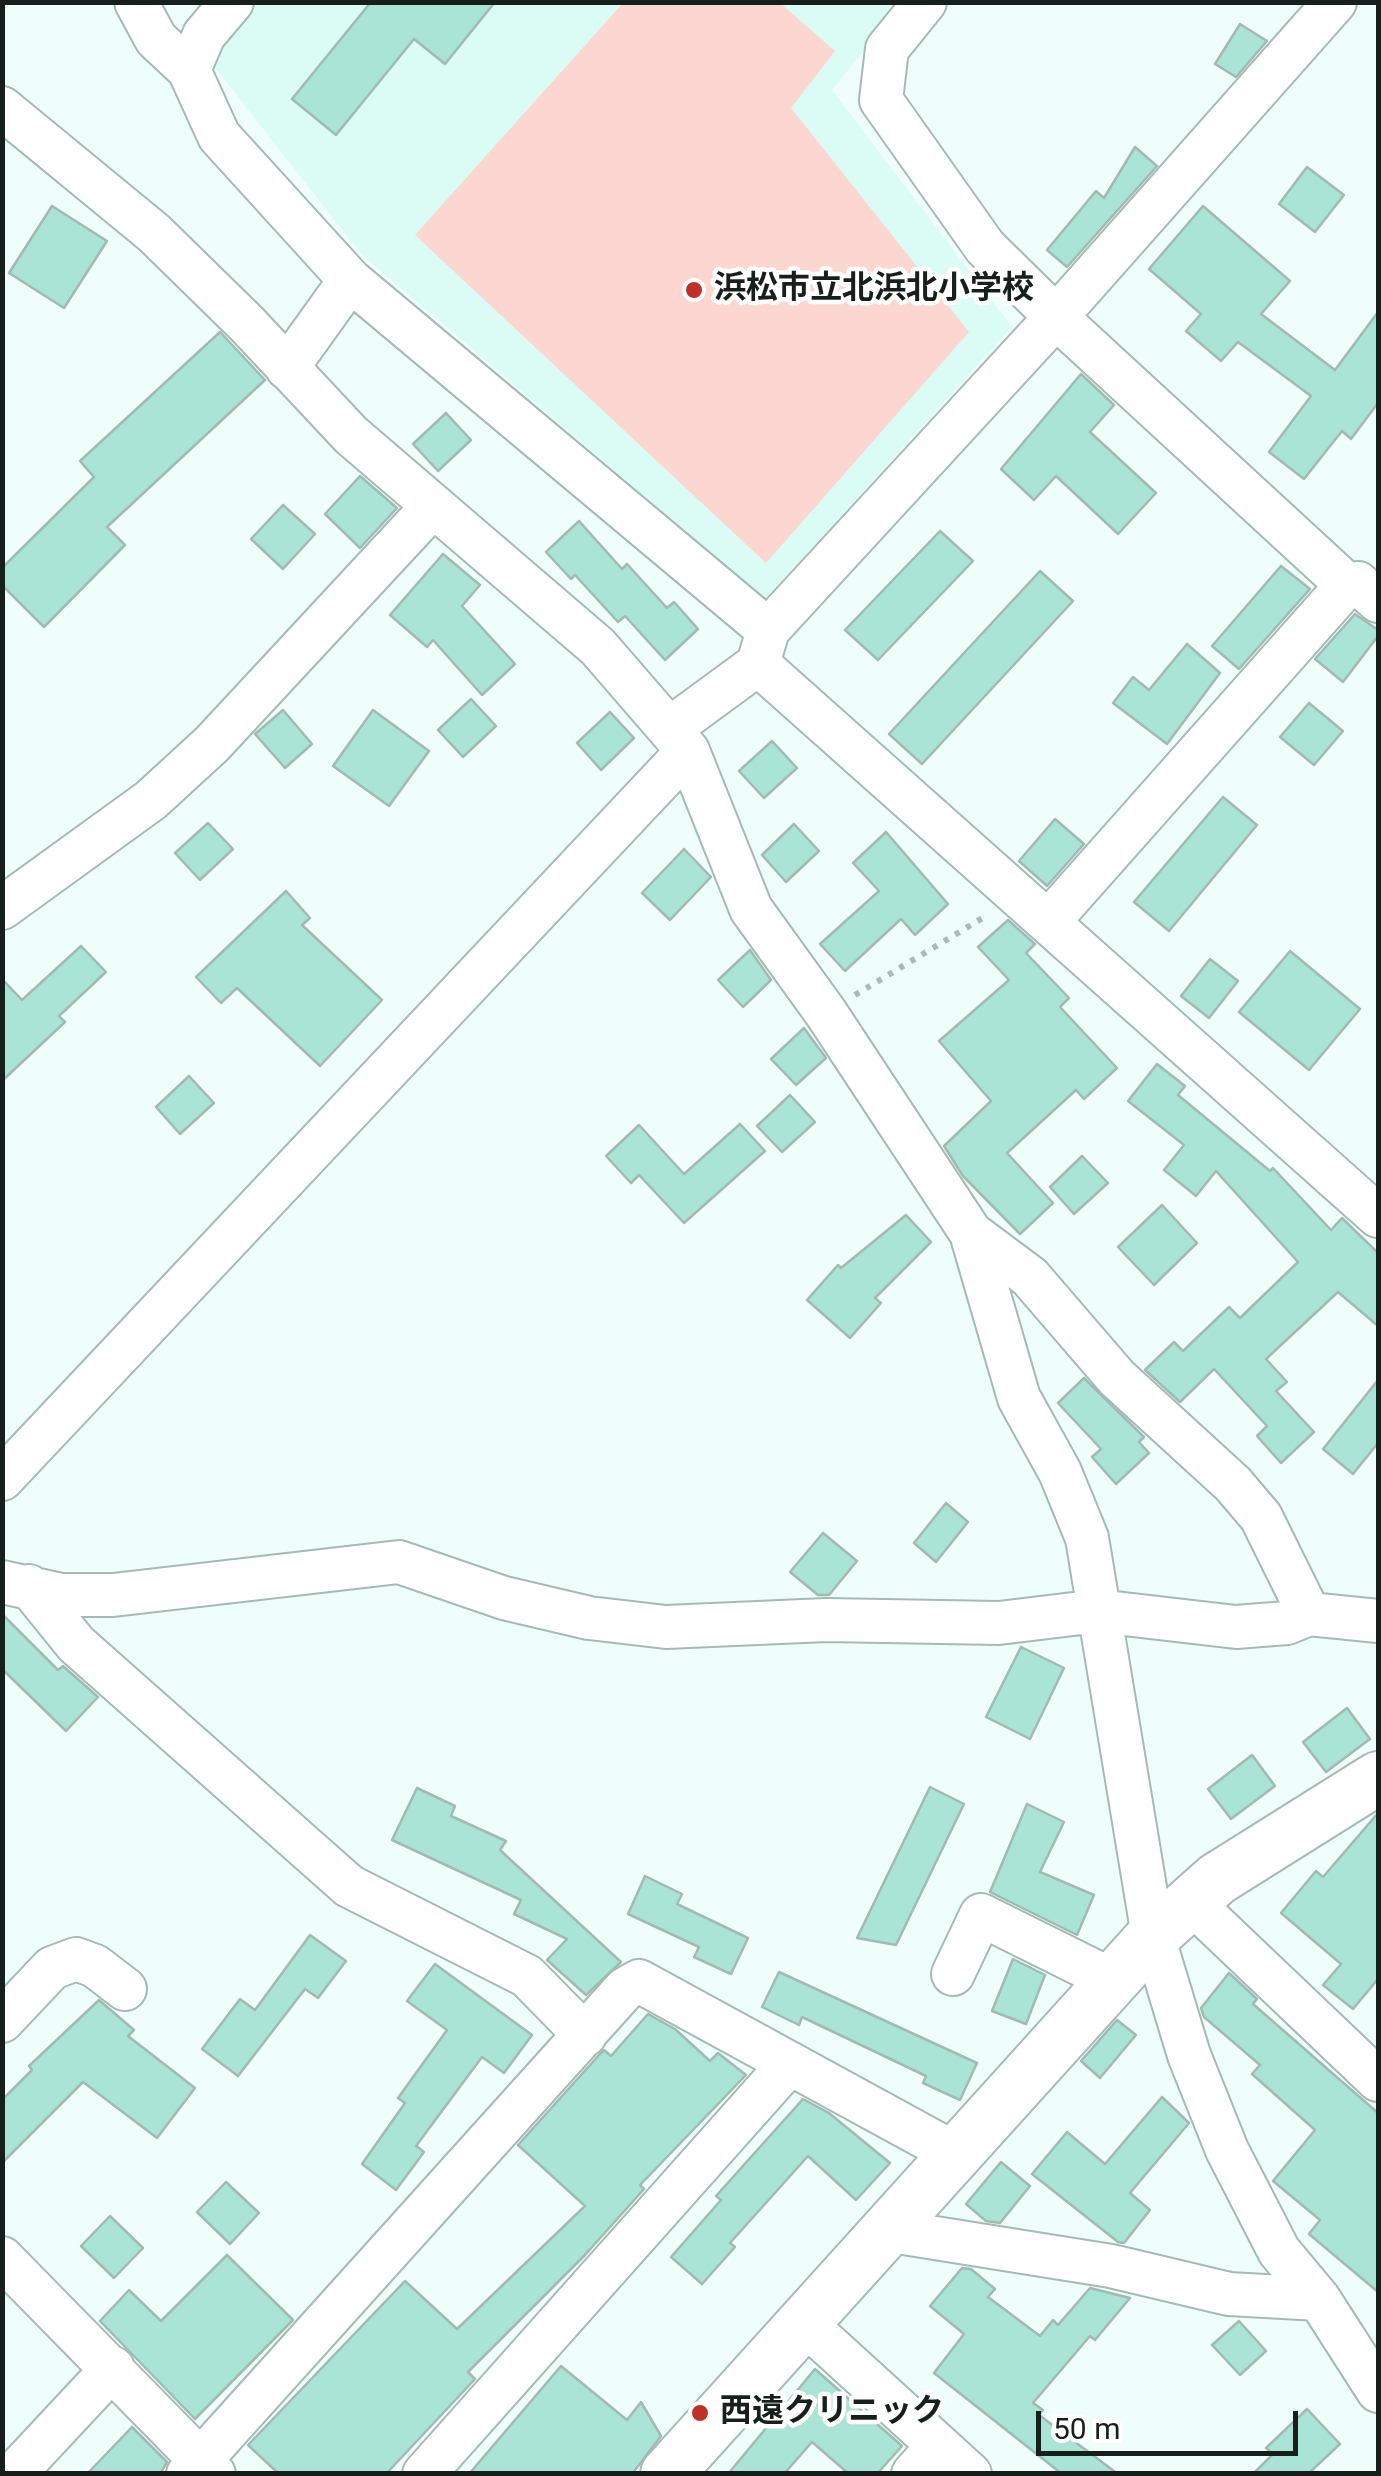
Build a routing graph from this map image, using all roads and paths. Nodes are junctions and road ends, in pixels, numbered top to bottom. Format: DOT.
graph roads {
  1 [pos="136,2"];
  2 [pos="232,2"];
  3 [pos="925,2"];
  4 [pos="1335,2"];
  5 [pos="189,70"];
  6 [pos="2,108"];
  7 [pos="350,280"];
  8 [pos="1056,317"];
  9 [pos="287,368"];
  10 [pos="432,506"];
  11 [pos="1362,593"];
  12 [pos="763,647"];
  13 [pos="680,739"];
  14 [pos="2,908"];
  15 [pos="1035,908"];
  16 [pos="826,1013"];
  17 [pos="1378,1216"];
  18 [pos="972,1233"];
  19 [pos="2,1478"];
  20 [pos="16,1584"];
  21 [pos="1098,1611"];
  22 [pos="1308,1614"];
  23 [pos="1378,1622"];
  24 [pos="1376,1782"];
  25 [pos="1172,1919"];
  26 [pos="954,1974"];
  27 [pos="1112,1980"];
  28 [pos="125,1989"];
  29 [pos="2,2021"];
  30 [pos="585,2035"];
  31 [pos="790,2063"];
  32 [pos="1378,2080"];
  33 [pos="954,2153"];
  34 [pos="885,2230"];
  35 [pos="2,2258"];
  36 [pos="1320,2299"];
  37 [pos="802,2322"];
  38 [pos="113,2368"];
  39 [pos="1378,2391"];
  40 [pos="926,2460"];
  41 [pos="200,2469"];
  42 [pos="14,2474"];
  43 [pos="424,2474"];
  44 [pos="667,2474"];
  45 [pos="970,2474"];
  1 -- 5 [label="street"];
  2 -- 5 [label="street"];
  3 -- 8 [label="street"];
  4 -- 8 [label="street"];
  5 -- 7 [label="street"];
  6 -- 9 [label="street"];
  7 -- 9 [label="street"];
  7 -- 12 [label="street"];
  8 -- 11 [label="street"];
  8 -- 12 [label="street"];
  9 -- 10 [label="street"];
  10 -- 13 [label="street"];
  10 -- 14 [label="street"];
  11 -- 15 [label="street"];
  12 -- 13 [label="street"];
  12 -- 15 [label="street"];
  13 -- 16 [label="street"];
  13 -- 19 [label="street"];
  15 -- 16 [label="path"];
  15 -- 17 [label="street"];
  16 -- 18 [label="street"];
  18 -- 21 [label="street"];
  18 -- 22 [label="street"];
  20 -- 21 [label="street"];
  20 -- 30 [label="street"];
  21 -- 22 [label="street"];
  21 -- 25 [label="street"];
  22 -- 23 [label="street"];
  24 -- 25 [label="street"];
  25 -- 27 [label="street"];
  25 -- 32 [label="street"];
  25 -- 36 [label="street"];
  26 -- 27 [label="street"];
  27 -- 33 [label="street"];
  28 -- 29 [label="street"];
  30 -- 31 [label="street"];
  30 -- 41 [label="street"];
  31 -- 33 [label="street"];
  31 -- 43 [label="street"];
  33 -- 34 [label="street"];
  34 -- 36 [label="street"];
  34 -- 37 [label="street"];
  35 -- 38 [label="street"];
  36 -- 39 [label="street"];
  37 -- 40 [label="street"];
  37 -- 44 [label="street"];
  38 -- 41 [label="street"];
  38 -- 42 [label="street"];
  40 -- 45 [label="street"];
}
